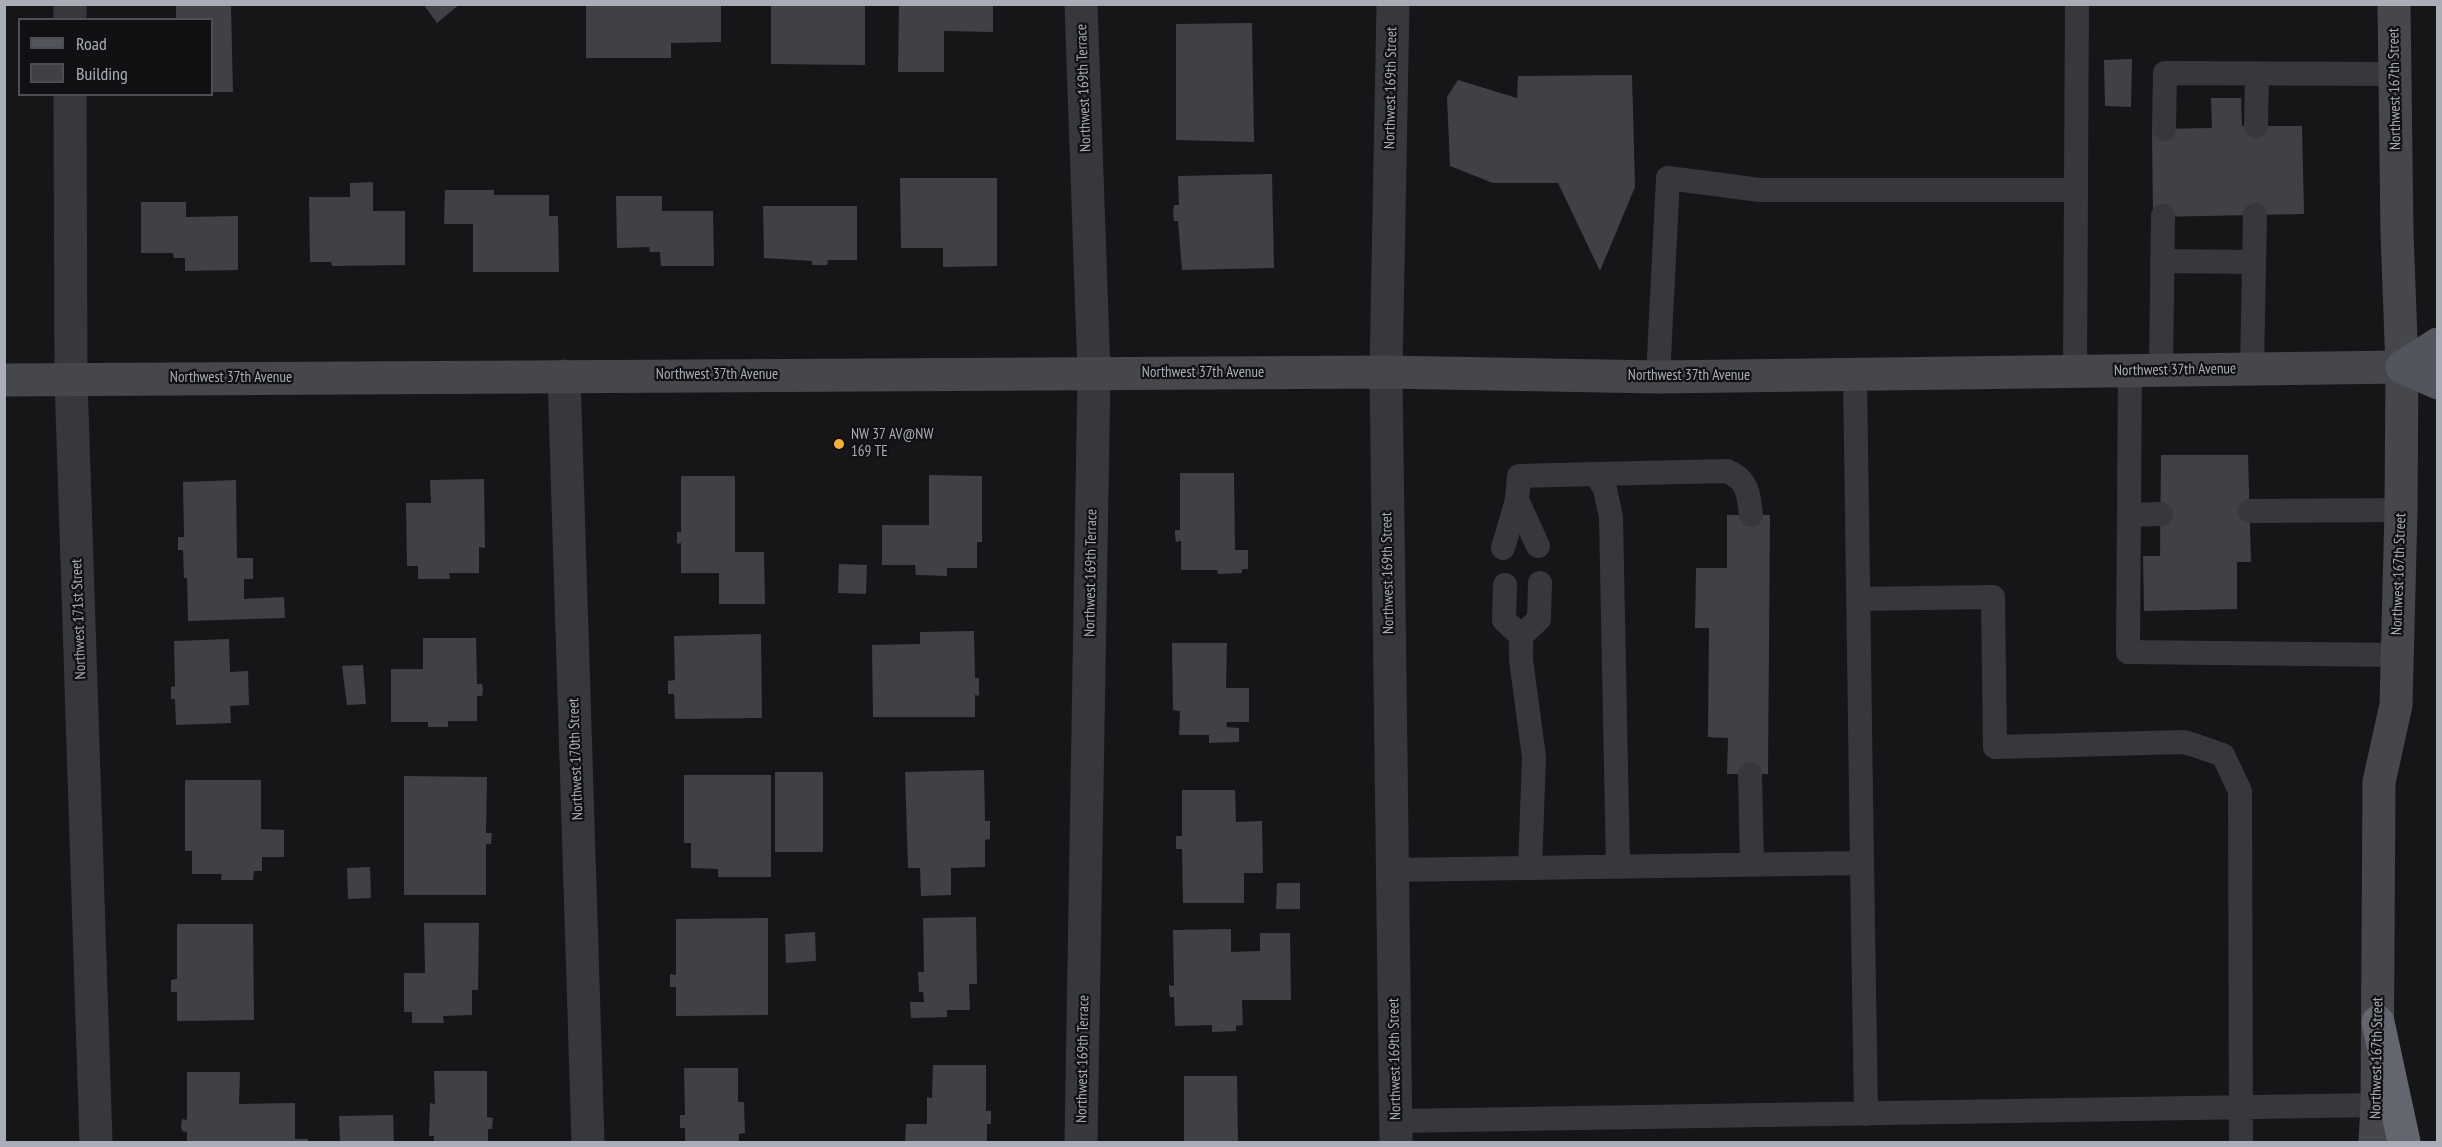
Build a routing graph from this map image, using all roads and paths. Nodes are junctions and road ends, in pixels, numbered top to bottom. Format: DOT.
graph roads {
  1 [pos="1081,4"];
  2 [pos="1393,4"];
  3 [pos="2077,4"];
  4 [pos="2394,4"];
  5 [pos="2257,74"];
  6 [pos="2394,74"];
  7 [pos="70,96"];
  8 [pos="2256,126"];
  9 [pos="2164,129"];
  10 [pos="2076,190"];
  11 [pos="2255,215"];
  12 [pos="2163,216"];
  13 [pos="2162,261"];
  14 [pos="2254,262"];
  15 [pos="2438,344"];
  16 [pos="2402,367"];
  17 [pos="2252,369"];
  18 [pos="2145,370"];
  19 [pos="1386,372"];
  20 [pos="2075,372"];
  21 [pos="1094,373"];
  22 [pos="1855,375"];
  23 [pos="564,376"];
  24 [pos="1658,377"];
  25 [pos="71,379"];
  26 [pos="4,380"];
  27 [pos="2438,383"];
  28 [pos="1596,474"];
  29 [pos="1517,500"];
  30 [pos="2401,510"];
  31 [pos="2250,511"];
  32 [pos="2161,514"];
  33 [pos="1751,515"];
  34 [pos="2129,516"];
  35 [pos="1538,546"];
  36 [pos="1503,548"];
  37 [pos="1540,583"];
  38 [pos="1505,585"];
  39 [pos="1858,599"];
  40 [pos="1521,636"];
  41 [pos="2397,655"];
  42 [pos="1749,774"];
  43 [pos="1862,863"];
  44 [pos="1752,865"];
  45 [pos="1618,867"];
  46 [pos="1530,868"];
  47 [pos="1392,870"];
  48 [pos="2378,1022"];
  49 [pos="2377,1105"];
  50 [pos="2241,1108"];
  51 [pos="1866,1114"];
  52 [pos="1396,1132"];
  53 [pos="96,1143"];
  54 [pos="588,1143"];
  55 [pos="1081,1143"];
  56 [pos="2241,1143"];
  57 [pos="2375,1143"];
  58 [pos="2404,1143"];
  1 -- 21 [label="street, Northwest 169th Terrace"];
  2 -- 19 [label="street, Northwest 169th Street"];
  3 -- 10 [label="lane"];
  4 -- 6 [label="main road, Northwest 167th Street"];
  5 -- 6 [label="lane"];
  5 -- 8 [label="lane"];
  5 -- 9 [label="lane"];
  6 -- 16 [label="main road, Northwest 167th Street"];
  7 -- 25 [label="street, Northwest 171st Street"];
  10 -- 20 [label="lane"];
  10 -- 24 [label="lane"];
  11 -- 14 [label="lane"];
  12 -- 13 [label="lane"];
  13 -- 14 [label="lane"];
  13 -- 18 [label="lane"];
  14 -- 17 [label="lane"];
  15 -- 16 [label="main road"];
  16 -- 17 [label="main road, Northwest 37th Avenue"];
  16 -- 27 [label="main road, Northwest 37th Avenue"];
  16 -- 30 [label="main road, Northwest 167th Street"];
  17 -- 18 [label="main road, Northwest 37th Avenue"];
  18 -- 20 [label="main road, Northwest 37th Avenue"];
  18 -- 34 [label="lane"];
  19 -- 21 [label="main road, Northwest 37th Avenue"];
  19 -- 24 [label="main road, Northwest 37th Avenue"];
  19 -- 47 [label="street, Northwest 169th Street"];
  20 -- 22 [label="main road, Northwest 37th Avenue"];
  21 -- 23 [label="main road, Northwest 37th Avenue"];
  21 -- 55 [label="street, Northwest 169th Terrace"];
  22 -- 24 [label="main road, Northwest 37th Avenue"];
  22 -- 39 [label="lane"];
  23 -- 25 [label="main road, Northwest 37th Avenue"];
  23 -- 54 [label="street, Northwest 170th Street"];
  25 -- 26 [label="main road, Northwest 37th Avenue"];
  25 -- 53 [label="street, Northwest 171st Street"];
  28 -- 29 [label="lane"];
  28 -- 33 [label="lane"];
  28 -- 45 [label="lane"];
  29 -- 35 [label="lane"];
  29 -- 36 [label="lane"];
  30 -- 31 [label="lane"];
  30 -- 41 [label="main road, Northwest 167th Street"];
  32 -- 34 [label="lane"];
  34 -- 41 [label="lane"];
  37 -- 40 [label="lane"];
  38 -- 40 [label="lane"];
  39 -- 43 [label="lane"];
  39 -- 50 [label="lane"];
  40 -- 46 [label="lane"];
  41 -- 48 [label="main road, Northwest 167th Street"];
  42 -- 44 [label="lane"];
  43 -- 44 [label="lane"];
  43 -- 51 [label="lane"];
  44 -- 45 [label="lane"];
  45 -- 46 [label="lane"];
  46 -- 47 [label="lane"];
  47 -- 52 [label="street, Northwest 169th Street"];
  48 -- 49 [label="main road, Northwest 167th Street"];
  48 -- 58 [label="highway"];
  49 -- 50 [label="lane"];
  49 -- 57 [label="main road, Northwest 167th Street"];
  50 -- 51 [label="lane"];
  50 -- 56 [label="lane"];
  51 -- 52 [label="lane"];
}
